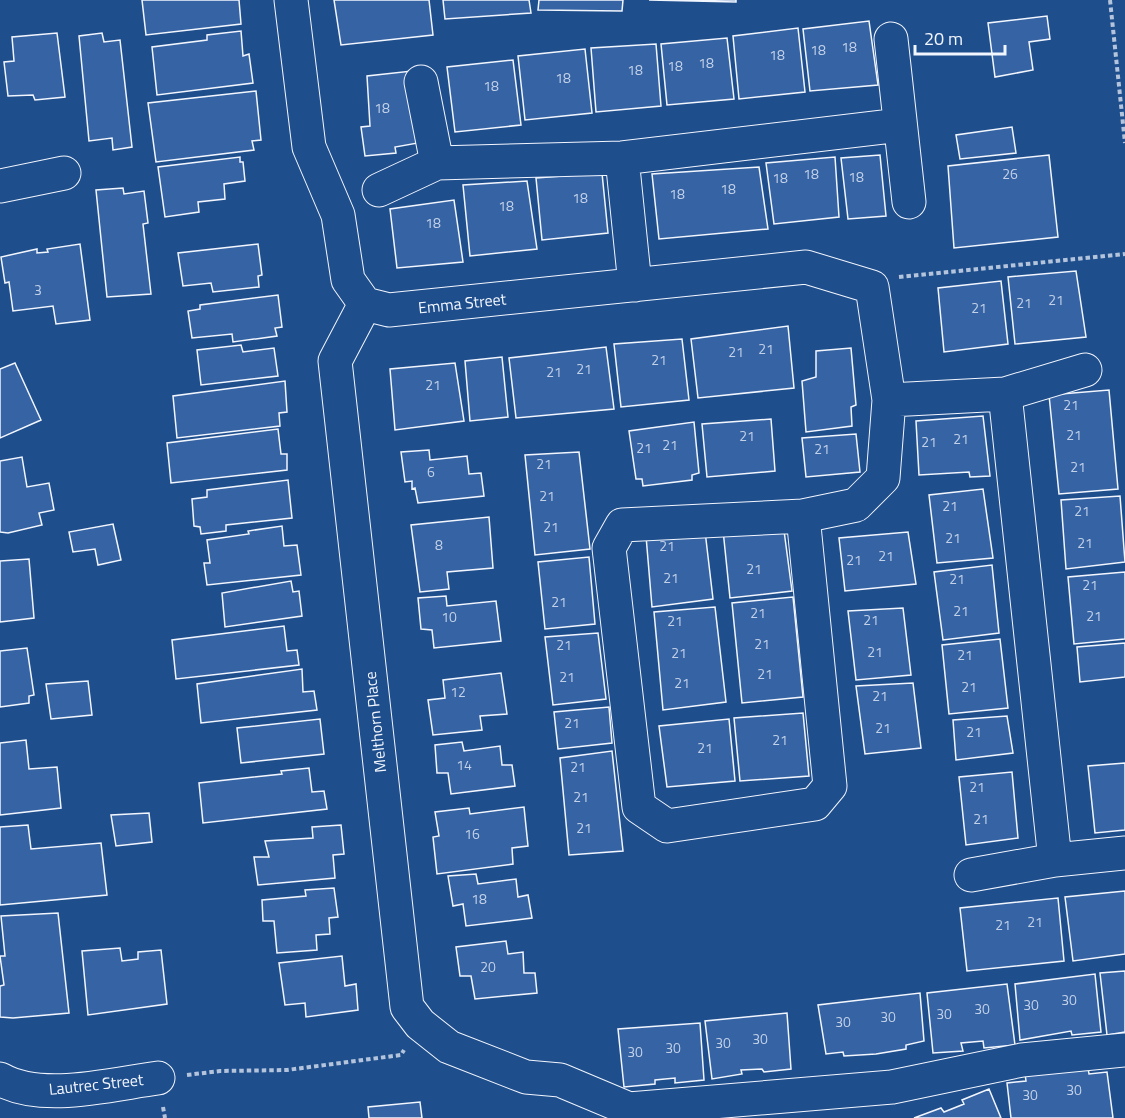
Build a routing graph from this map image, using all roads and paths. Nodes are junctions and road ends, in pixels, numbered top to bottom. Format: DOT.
graph roads {
  1 [pos="291,0"];
  2 [pos="1110,0"];
  3 [pos="891,39"];
  4 [pos="421,82"];
  5 [pos="900,125"];
  6 [pos="1125,143"];
  7 [pos="622,158"];
  8 [pos="437,163"];
  9 [pos="64,173"];
  10 [pos="0,186"];
  11 [pos="380,190"];
  12 [pos="909,202"];
  13 [pos="1125,254"];
  14 [pos="634,285"];
  15 [pos="872,287"];
  16 [pos="365,304"];
  17 [pos="1085,370"];
  18 [pos="1005,394"];
  19 [pos="890,400"];
  20 [pos="803,516"];
  21 [pos="1125,853"];
  22 [pos="1055,860"];
  23 [pos="970,875"];
  24 [pos="420,1024"];
  25 [pos="1125,1050"];
  26 [pos="158,1078"];
  27 [pos="0,1079"];
  1 -- 16 [label="street"];
  2 -- 6 [label="path"];
  3 -- 5 [label="street"];
  4 -- 8 [label="street"];
  5 -- 7 [label="street"];
  5 -- 12 [label="street"];
  7 -- 8 [label="street"];
  7 -- 14 [label="street"];
  8 -- 11 [label="street"];
  9 -- 10 [label="street"];
  13 -- 15 [label="path"];
  14 -- 15 [label="street, Emma Street"];
  14 -- 16 [label="street, Emma Street"];
  15 -- 19 [label="street"];
  16 -- 24 [label="street, Melthorn Place"];
  17 -- 18 [label="street"];
  18 -- 19 [label="street"];
  18 -- 22 [label="street"];
  19 -- 20 [label="street"];
  20 -- 20 [label="street"];
  21 -- 22 [label="street"];
  22 -- 23 [label="street"];
  24 -- 25 [label="street, Melthorn Place"];
  24 -- 26 [label="path"];
  26 -- 27 [label="street, Lautrec Street"];
}
